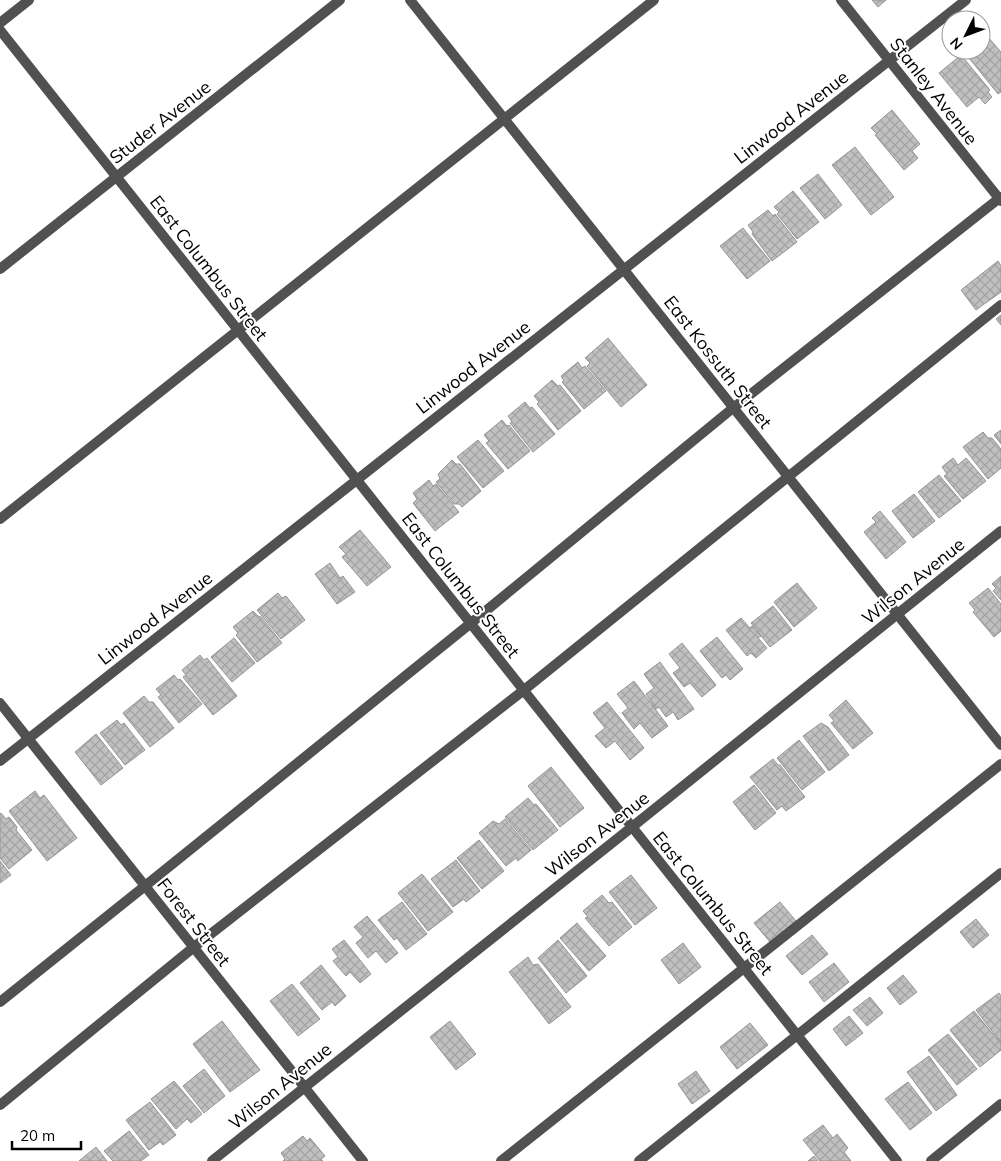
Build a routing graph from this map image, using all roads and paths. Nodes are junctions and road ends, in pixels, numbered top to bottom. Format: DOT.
graph roads {
  1 [pos="29,0"];
  2 [pos="340,0"];
  3 [pos="410,0"];
  4 [pos="654,0"];
  5 [pos="841,0"];
  6 [pos="966,0"];
  7 [pos="0,23"];
  8 [pos="0,30"];
  9 [pos="890,61"];
  10 [pos="504,119"];
  11 [pos="116,177"];
  12 [pos="1000,199"];
  13 [pos="0,269"];
  14 [pos="623,270"];
  15 [pos="1001,305"];
  16 [pos="238,330"];
  17 [pos="733,408"];
  18 [pos="788,476"];
  19 [pos="356,480"];
  20 [pos="0,518"];
  21 [pos="1001,531"];
  22 [pos="897,615"];
  23 [pos="470,623"];
  24 [pos="524,690"];
  25 [pos="0,703"];
  26 [pos="28,739"];
  27 [pos="1001,745"];
  28 [pos="0,761"];
  29 [pos="1001,764"];
  30 [pos="632,827"];
  31 [pos="1001,873"];
  32 [pos="145,886"];
  33 [pos="194,948"];
  34 [pos="744,968"];
  35 [pos="0,1002"];
  36 [pos="797,1035"];
  37 [pos="304,1087"];
  38 [pos="1001,1104"];
  39 [pos="0,1105"];
  40 [pos="212,1161"];
  41 [pos="362,1161"];
  42 [pos="501,1161"];
  43 [pos="639,1161"];
  44 [pos="897,1161"];
  45 [pos="931,1161"];
  1 -- 7 [label="street"];
  2 -- 11 [label="street, Studer Avenue"];
  3 -- 10 [label="street, East Kossuth Street"];
  4 -- 10 [label="street"];
  5 -- 9 [label="street, Stanley Avenue"];
  6 -- 9 [label="street, Linwood Avenue"];
  8 -- 11 [label="street, East Columbus Street"];
  9 -- 12 [label="street, Stanley Avenue"];
  9 -- 14 [label="street, Linwood Avenue"];
  10 -- 14 [label="street, East Kossuth Street"];
  10 -- 16 [label="street"];
  11 -- 13 [label="street, Studer Avenue"];
  11 -- 16 [label="street, East Columbus Street"];
  12 -- 17 [label="street"];
  14 -- 17 [label="street, East Kossuth Street"];
  14 -- 19 [label="street, Linwood Avenue"];
  15 -- 18 [label="street"];
  16 -- 19 [label="street, East Columbus Street"];
  16 -- 20 [label="street"];
  17 -- 18 [label="street, East Kossuth Street"];
  17 -- 23 [label="street"];
  18 -- 22 [label="street, East Kossuth Street"];
  18 -- 24 [label="street"];
  19 -- 23 [label="street, East Columbus Street"];
  19 -- 26 [label="street, Linwood Avenue"];
  21 -- 22 [label="street, Wilson Avenue"];
  22 -- 27 [label="street, East Kossuth Street"];
  22 -- 30 [label="street, Wilson Avenue"];
  23 -- 24 [label="street, East Columbus Street"];
  23 -- 32 [label="street"];
  24 -- 30 [label="street, East Columbus Street"];
  24 -- 33 [label="street"];
  25 -- 26 [label="street, Forest Street"];
  26 -- 28 [label="street, Linwood Avenue"];
  26 -- 32 [label="street, Forest Street"];
  29 -- 34 [label="street"];
  30 -- 34 [label="street, East Columbus Street"];
  30 -- 37 [label="street, Wilson Avenue"];
  31 -- 36 [label="street"];
  32 -- 33 [label="street, Forest Street"];
  32 -- 35 [label="street"];
  33 -- 37 [label="street, Forest Street"];
  33 -- 39 [label="street"];
  34 -- 36 [label="street, East Columbus Street"];
  34 -- 42 [label="street"];
  36 -- 43 [label="street"];
  36 -- 44 [label="street, East Columbus Street"];
  37 -- 40 [label="street, Wilson Avenue"];
  37 -- 41 [label="street, Forest Street"];
  38 -- 45 [label="street"];
}
